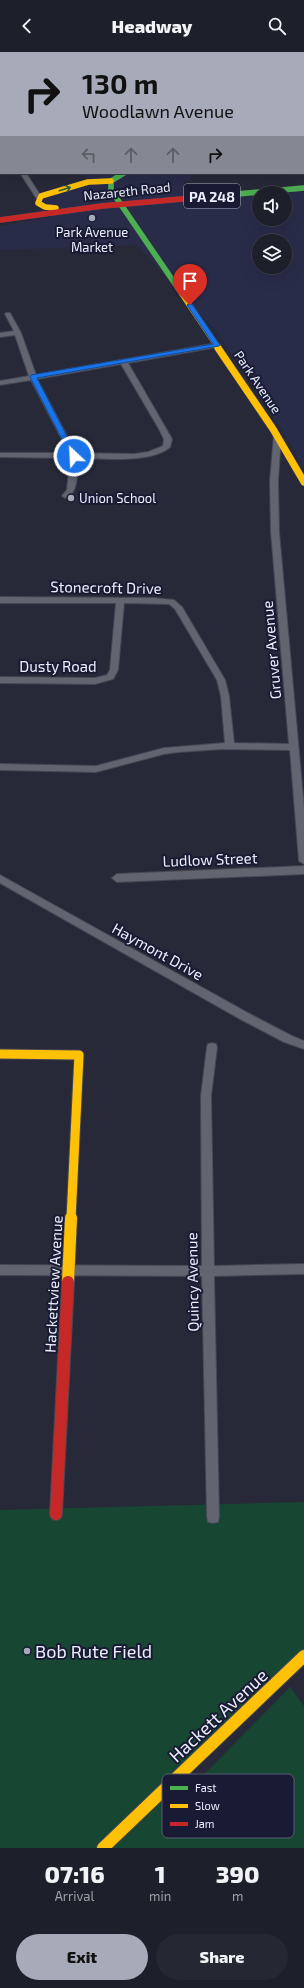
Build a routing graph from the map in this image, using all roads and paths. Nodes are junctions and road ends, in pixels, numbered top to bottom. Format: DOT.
graph roads {
  1 [pos="24,174"];
  2 [pos="123,174"];
  3 [pos="111,185"];
  4 [pos="304,186"];
  5 [pos="39,198"];
  6 [pos="120,202"];
  7 [pos="56,208"];
  8 [pos="0,215"];
  9 [pos="0,220"];
  10 [pos="8,314"];
  11 [pos="18,333"];
  12 [pos="0,335"];
  13 [pos="217,345"];
  14 [pos="123,361"];
  15 [pos="33,377"];
  16 [pos="0,383"];
  17 [pos="277,436"];
  18 [pos="0,455"];
  19 [pos="74,456"];
  20 [pos="304,482"];
  21 [pos="66,496"];
  22 [pos="0,600"];
  23 [pos="120,600"];
  24 [pos="0,680"];
  25 [pos="230,746"];
  26 [pos="293,747"];
  27 [pos="0,767"];
  28 [pos="304,861"];
  29 [pos="304,870"];
  30 [pos="117,878"];
  31 [pos="0,879"];
  32 [pos="304,1045"];
  33 [pos="212,1047"];
  34 [pos="0,1054"];
  35 [pos="304,1269"];
  36 [pos="0,1270"];
  37 [pos="207,1271"];
  38 [pos="68,1272"];
  39 [pos="56,1514"];
  40 [pos="214,1517"];
  41 [pos="304,1656"];
  42 [pos="180,1774"];
  43 [pos="162,1791"];
  44 [pos="102,1848"];
  1 -- 5 [label="street"];
  2 -- 3 [label="main road"];
  5 -- 3 [label="main road, one-way"];
  3 -- 6 [label="main road, Park Avenue"];
  4 -- 6 [label="main road, Nazareth Road / PA 248"];
  5 -- 7 [label="main road"];
  6 -- 7 [label="main road, Nazareth Road / PA 248"];
  6 -- 9 [label="main road, Nazareth Road / PA 248"];
  6 -- 13 [label="main road, Park Avenue"];
  7 -- 8 [label="main road, Nazareth Road / PA 248"];
  10 -- 11 [label="street"];
  11 -- 12 [label="street"];
  11 -- 15 [label="street"];
  13 -- 14 [label="street"];
  13 -- 17 [label="main road, Park Avenue"];
  14 -- 15 [label="street"];
  14 -- 19 [label="street"];
  15 -- 16 [label="street"];
  15 -- 19 [label="street"];
  17 -- 20 [label="main road, Park Avenue"];
  17 -- 26 [label="street, Gruver Avenue"];
  18 -- 19 [label="street"];
  19 -- 21 [label="street"];
  22 -- 23 [label="street, Stonecroft Drive"];
  23 -- 24 [label="street, Dusty Road"];
  23 -- 25 [label="street, Stonecroft Drive"];
  25 -- 26 [label="street"];
  25 -- 27 [label="street"];
  26 -- 28 [label="street, Gruver Avenue"];
  29 -- 30 [label="street, Ludlow Street"];
  31 -- 32 [label="street, Haymont Drive"];
  33 -- 37 [label="street, Quincy Avenue"];
  34 -- 38 [label="main road, Hackettview Avenue"];
  35 -- 37 [label="street"];
  36 -- 38 [label="street"];
  37 -- 38 [label="street"];
  37 -- 40 [label="street, Quincy Avenue"];
  38 -- 39 [label="main road, Hackettview Avenue"];
  41 -- 42 [label="main road, Hackett Avenue"];
  43 -- 44 [label="main road, Hackett Avenue"];
}
